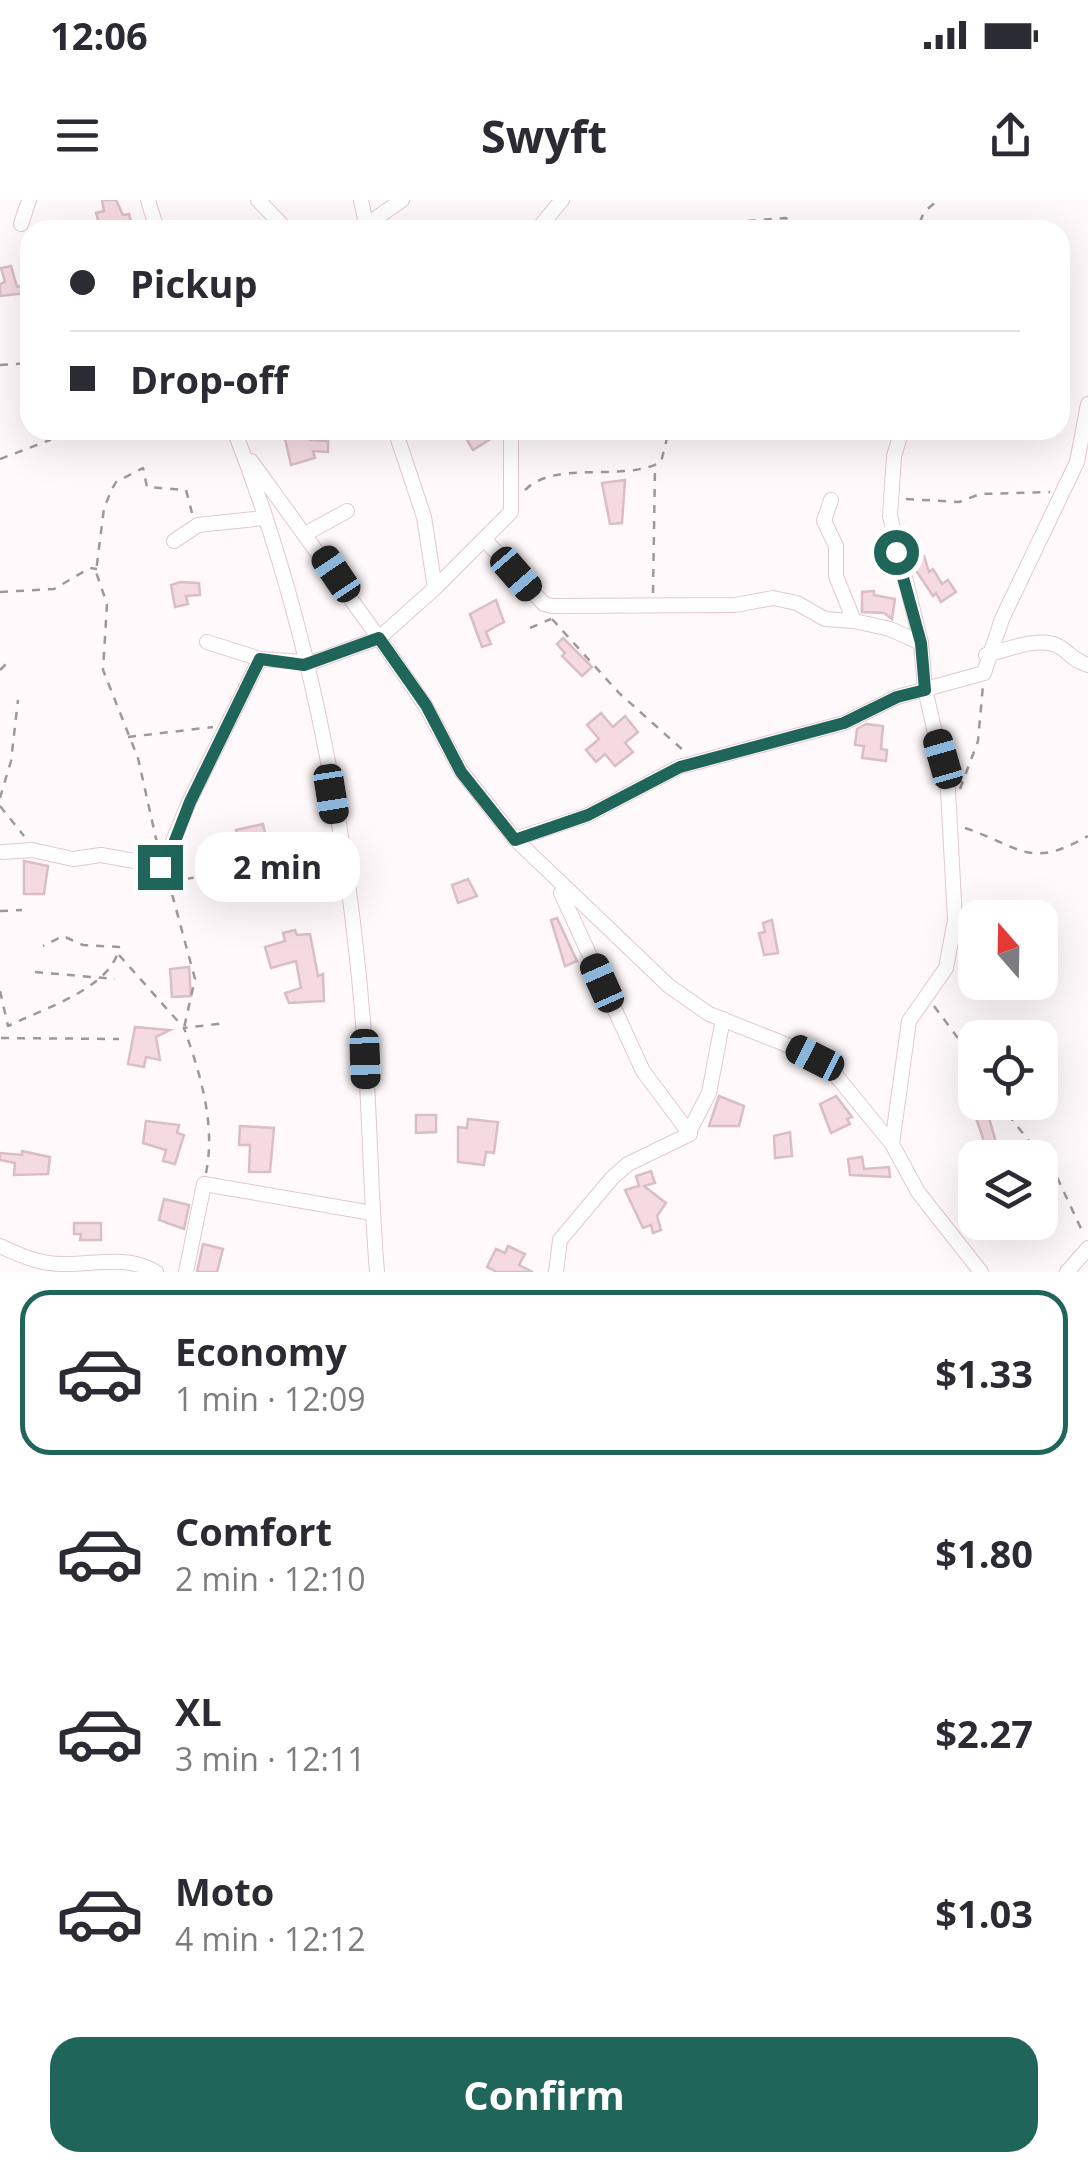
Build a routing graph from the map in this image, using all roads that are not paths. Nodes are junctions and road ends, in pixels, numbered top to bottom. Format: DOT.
graph roads {
  1 [pos="258,200"];
  2 [pos="402,200"];
  3 [pos="562,200"];
  4 [pos="277,220"];
  5 [pos="375,220"];
  6 [pos="546,220"];
  7 [pos="1088,404"];
  8 [pos="238,440"];
  9 [pos="398,440"];
  10 [pos="510,440"];
  11 [pos="899,440"];
  12 [pos="242,448"];
  13 [pos="831,500"];
  14 [pos="347,512"];
  15 [pos="264,518"];
  16 [pos="305,534"];
  17 [pos="485,540"];
  18 [pos="174,541"];
  19 [pos="435,588"];
  20 [pos="854,622"];
  21 [pos="379,638"];
  22 [pos="207,642"];
  23 [pos="921,643"];
  24 [pos="986,655"];
  25 [pos="260,659"];
  26 [pos="304,664"];
  27 [pos="1088,665"];
  28 [pos="925,690"];
  29 [pos="515,840"];
  30 [pos="3,852"];
  31 [pos="556,882"];
  32 [pos="724,1019"];
  33 [pos="690,1130"];
  34 [pos="892,1144"];
  35 [pos="372,1213"];
  36 [pos="0,1246"];
  37 [pos="1088,1247"];
  38 [pos="156,1272"];
  39 [pos="186,1272"];
  40 [pos="378,1272"];
  41 [pos="556,1272"];
  42 [pos="981,1272"];
  43 [pos="1068,1272"];
  1 -- 4 [label="street"];
  2 -- 5 [label="street"];
  3 -- 6 [label="street"];
  7 -- 24 [label="street"];
  8 -- 12 [label="street"];
  9 -- 19 [label="street"];
  10 -- 17 [label="street"];
  11 -- 23 [label="street"];
  12 -- 15 [label="street"];
  12 -- 16 [label="street"];
  13 -- 20 [label="street"];
  14 -- 16 [label="street"];
  15 -- 18 [label="street"];
  15 -- 26 [label="street"];
  16 -- 21 [label="street"];
  17 -- 19 [label="street"];
  17 -- 20 [label="street"];
  19 -- 21 [label="street"];
  20 -- 23 [label="street"];
  21 -- 26 [label="street"];
  21 -- 29 [label="street"];
  22 -- 25 [label="street"];
  23 -- 28 [label="street"];
  24 -- 27 [label="street"];
  24 -- 28 [label="street"];
  25 -- 26 [label="street"];
  25 -- 30 [label="street"];
  26 -- 35 [label="street"];
  28 -- 29 [label="street"];
  28 -- 34 [label="street"];
  29 -- 31 [label="street"];
  31 -- 32 [label="street"];
  31 -- 33 [label="street"];
  32 -- 33 [label="street"];
  32 -- 34 [label="street"];
  33 -- 41 [label="street"];
  34 -- 42 [label="street"];
  35 -- 39 [label="street"];
  35 -- 40 [label="street"];
  36 -- 38 [label="street"];
  37 -- 43 [label="street"];
}
